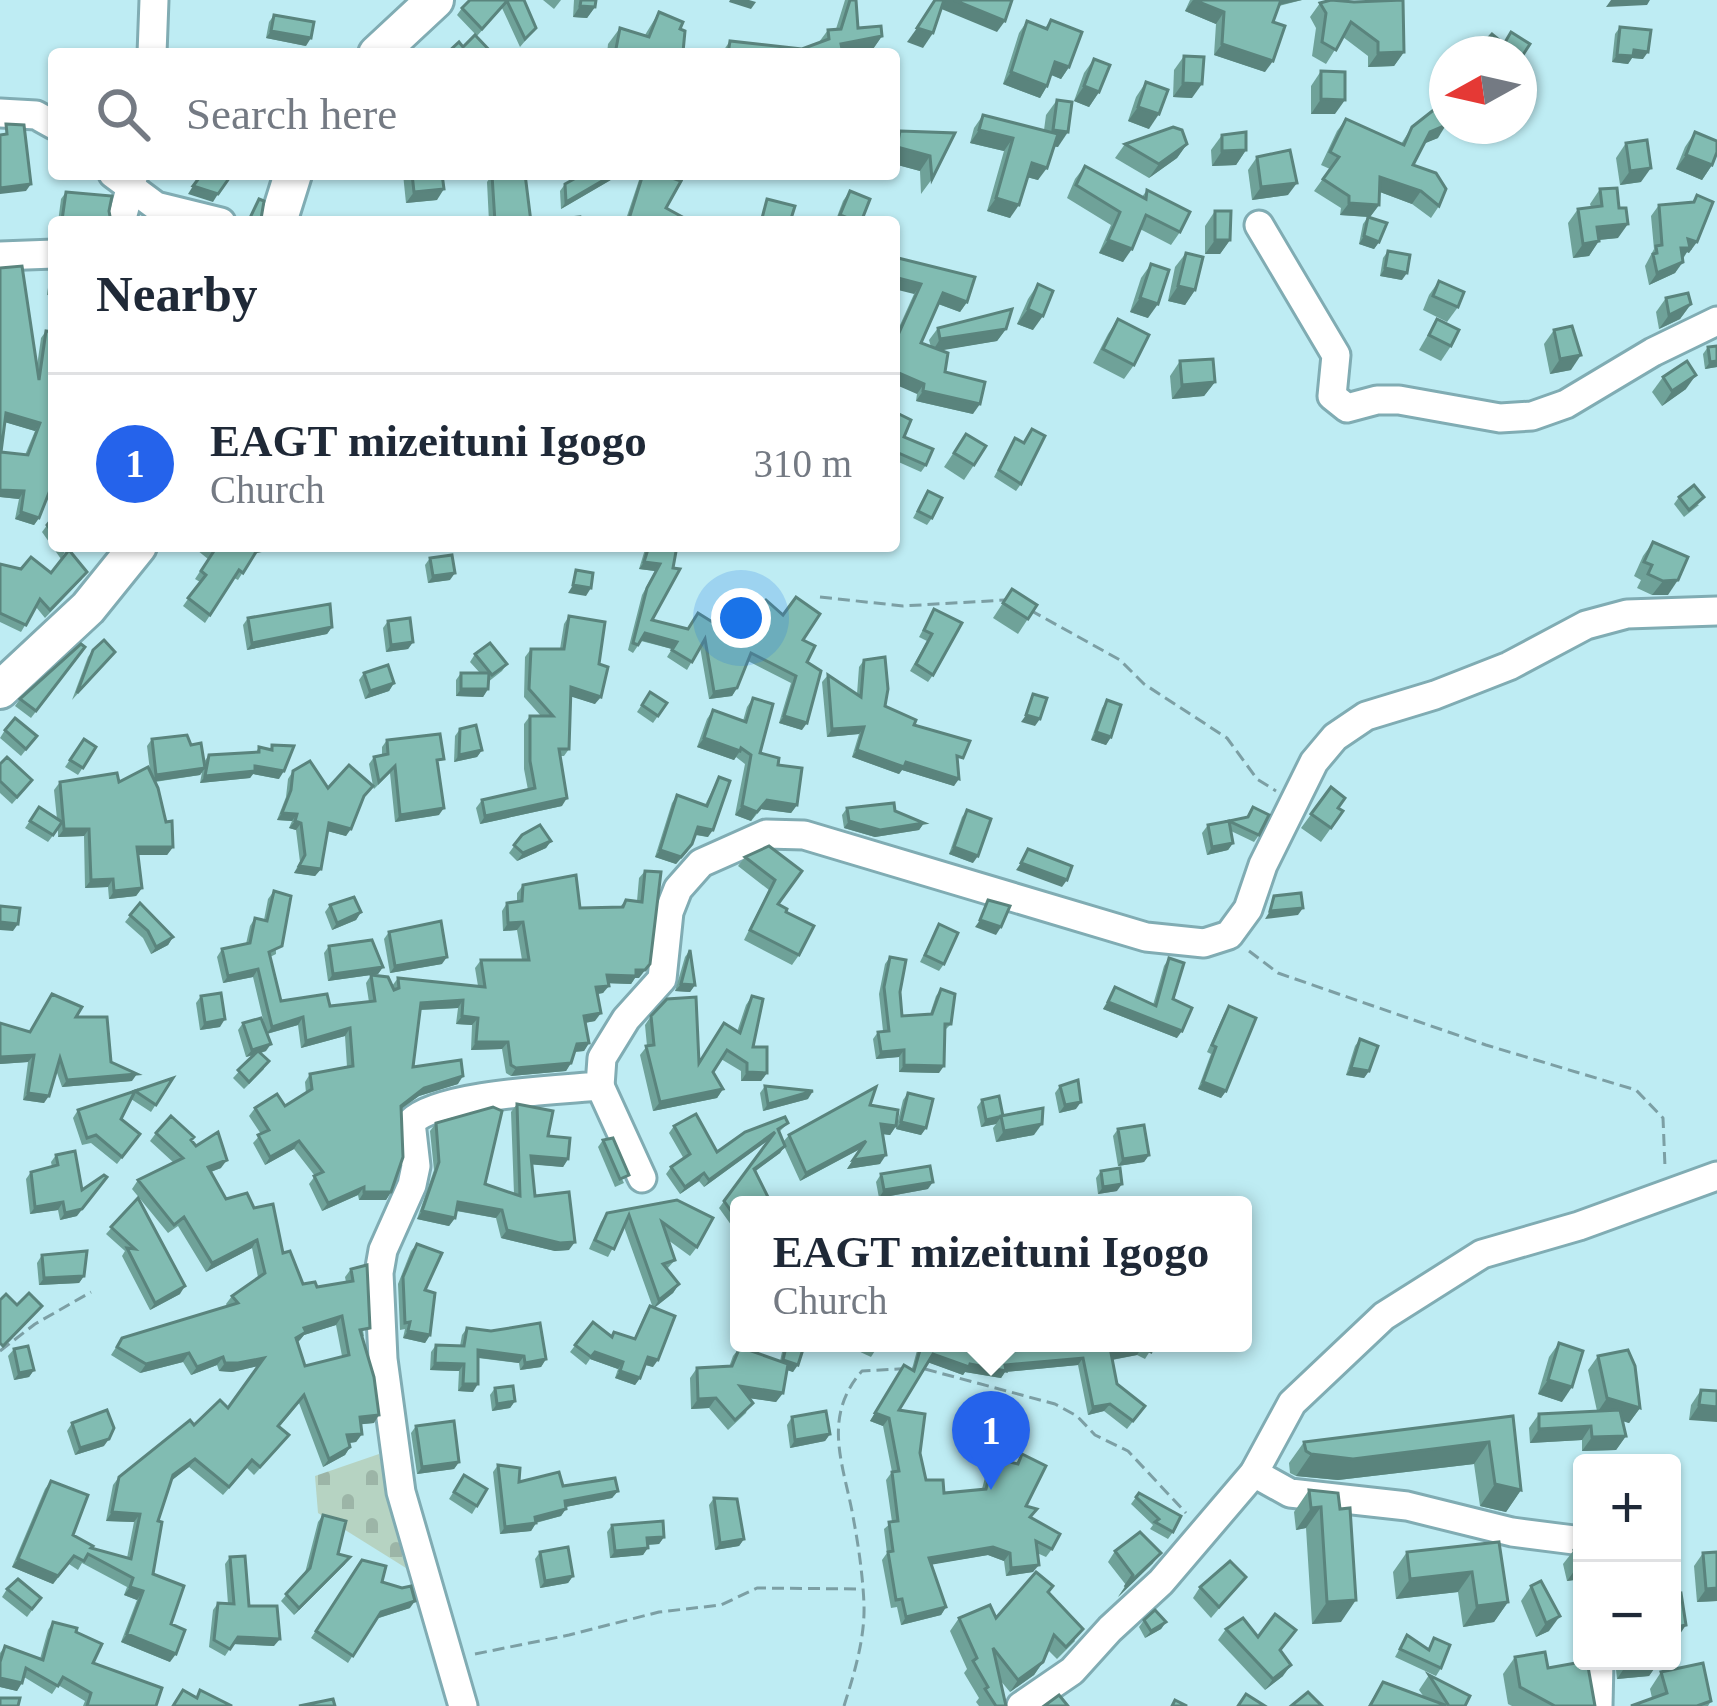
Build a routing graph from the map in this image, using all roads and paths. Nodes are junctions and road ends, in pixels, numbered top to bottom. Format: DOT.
graph roads {
  1 [pos="154,0"];
  2 [pos="435,0"];
  3 [pos="152,48"];
  4 [pos="383,48"];
  5 [pos="0,113"];
  6 [pos="48,122"];
  7 [pos="126,180"];
  8 [pos="127,180"];
  9 [pos="290,180"];
  10 [pos="122,216"];
  11 [pos="196,216"];
  12 [pos="280,216"];
  13 [pos="1259,225"];
  14 [pos="48,254"];
  15 [pos="0,256"];
  16 [pos="1717,321"];
  17 [pos="133,552"];
  18 [pos="820,597"];
  19 [pos="1717,611"];
  20 [pos="0,690"];
  21 [pos="1293,801"];
  22 [pos="1229,935"];
  23 [pos="600,1086"];
  24 [pos="1717,1176"];
  25 [pos="642,1178"];
  26 [pos="1666,1192"];
  27 [pos="91,1292"];
  28 [pos="0,1351"];
  29 [pos="1254,1473"];
  30 [pos="1206,1528"];
  31 [pos="1573,1539"];
  32 [pos="862,1589"];
  33 [pos="450,1660"];
  34 [pos="1599,1670"];
  35 [pos="463,1706"];
  36 [pos="844,1706"];
  37 [pos="1021,1706"];
  38 [pos="1598,1706"];
  1 -- 3 [label="street"];
  2 -- 4 [label="main road"];
  5 -- 6 [label="street"];
  7 -- 10 [label="street"];
  8 -- 11 [label="street"];
  9 -- 12 [label="main road"];
  13 -- 16 [label="street"];
  14 -- 15 [label="street"];
  17 -- 20 [label="main road"];
  18 -- 21 [label="path"];
  19 -- 21 [label="street"];
  21 -- 22 [label="street"];
  22 -- 23 [label="street"];
  22 -- 26 [label="path"];
  23 -- 25 [label="street"];
  23 -- 33 [label="street"];
  24 -- 26 [label="street"];
  26 -- 29 [label="street"];
  27 -- 28 [label="path"];
  29 -- 30 [label="street"];
  29 -- 31 [label="street"];
  30 -- 32 [label="path"];
  30 -- 37 [label="street"];
  32 -- 33 [label="path"];
  32 -- 36 [label="path"];
  33 -- 35 [label="street"];
  34 -- 38 [label="street"];
}
